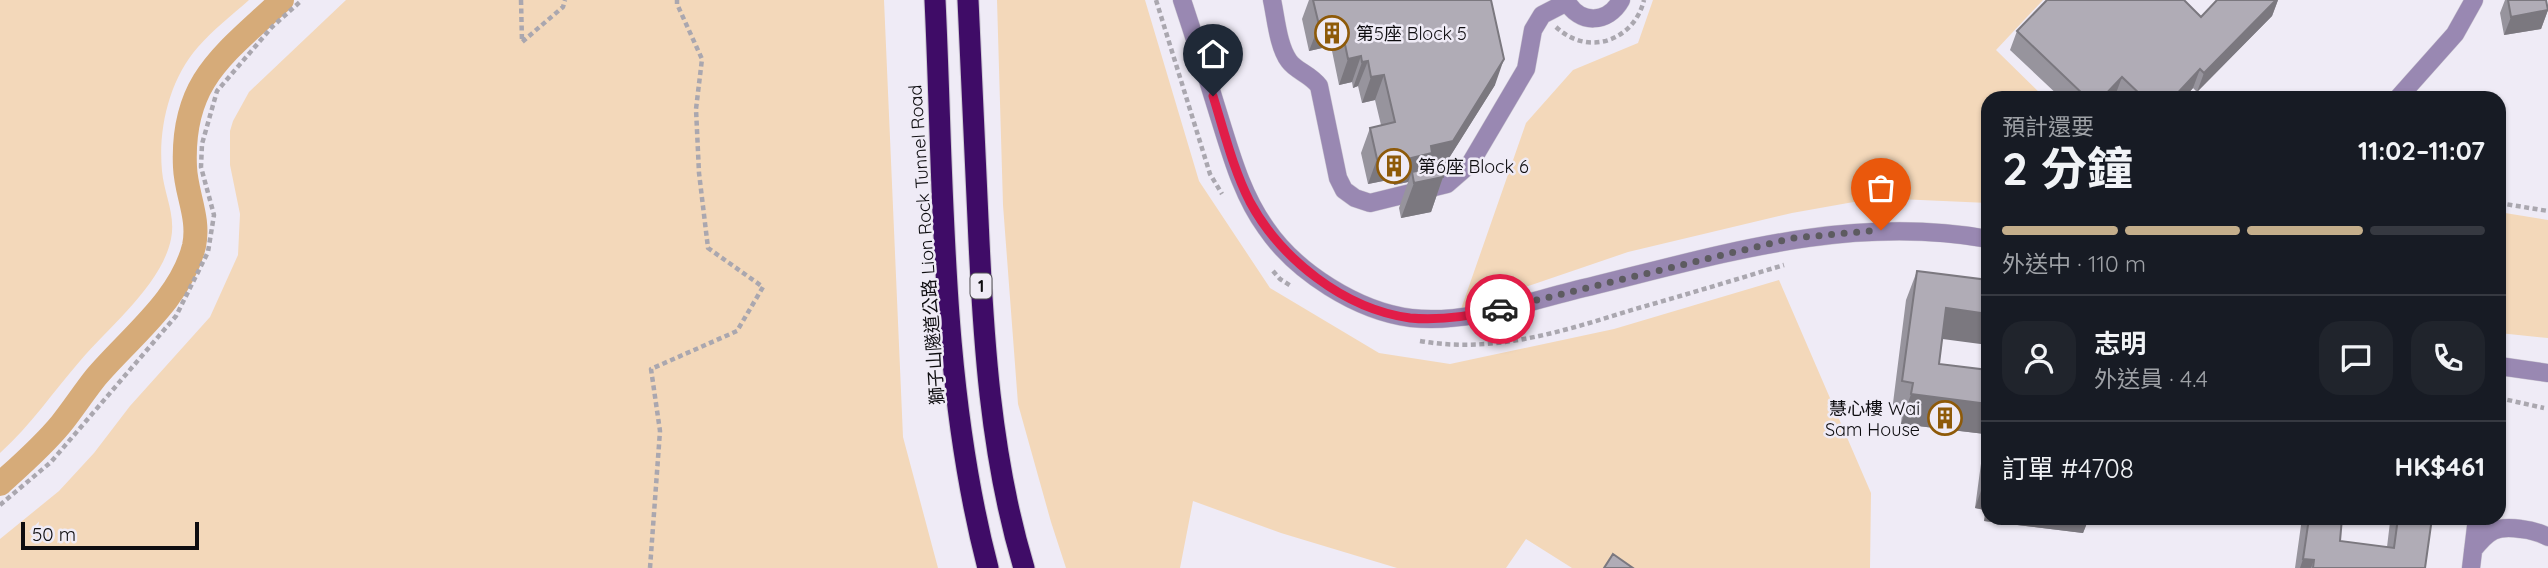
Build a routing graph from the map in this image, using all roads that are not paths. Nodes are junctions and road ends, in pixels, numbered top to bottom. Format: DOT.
graph roads {
  1 [pos="935,0"];
  2 [pos="968,0"];
  3 [pos="1182,0"];
  4 [pos="1272,0"];
  5 [pos="1621,0"];
  6 [pos="2474,0"];
  7 [pos="1566,1"];
  8 [pos="2404,91"];
  9 [pos="1981,238"];
  10 [pos="2506,367"];
  11 [pos="2548,373"];
  12 [pos="2475,525"];
  13 [pos="2548,537"];
  14 [pos="2472,559"];
  15 [pos="988,568"];
  16 [pos="1024,568"];
  1 -- 15 [label="highway, 獅子山隧道公路 Lion Rock Tunnel Road / 1"];
  2 -- 16 [label="highway, 1"];
  3 -- 9 [label="street"];
  4 -- 7 [label="street"];
  5 -- 7 [label="street"];
  6 -- 8 [label="street"];
  10 -- 11 [label="street"];
  12 -- 14 [label="street"];
  13 -- 14 [label="street"];
}
